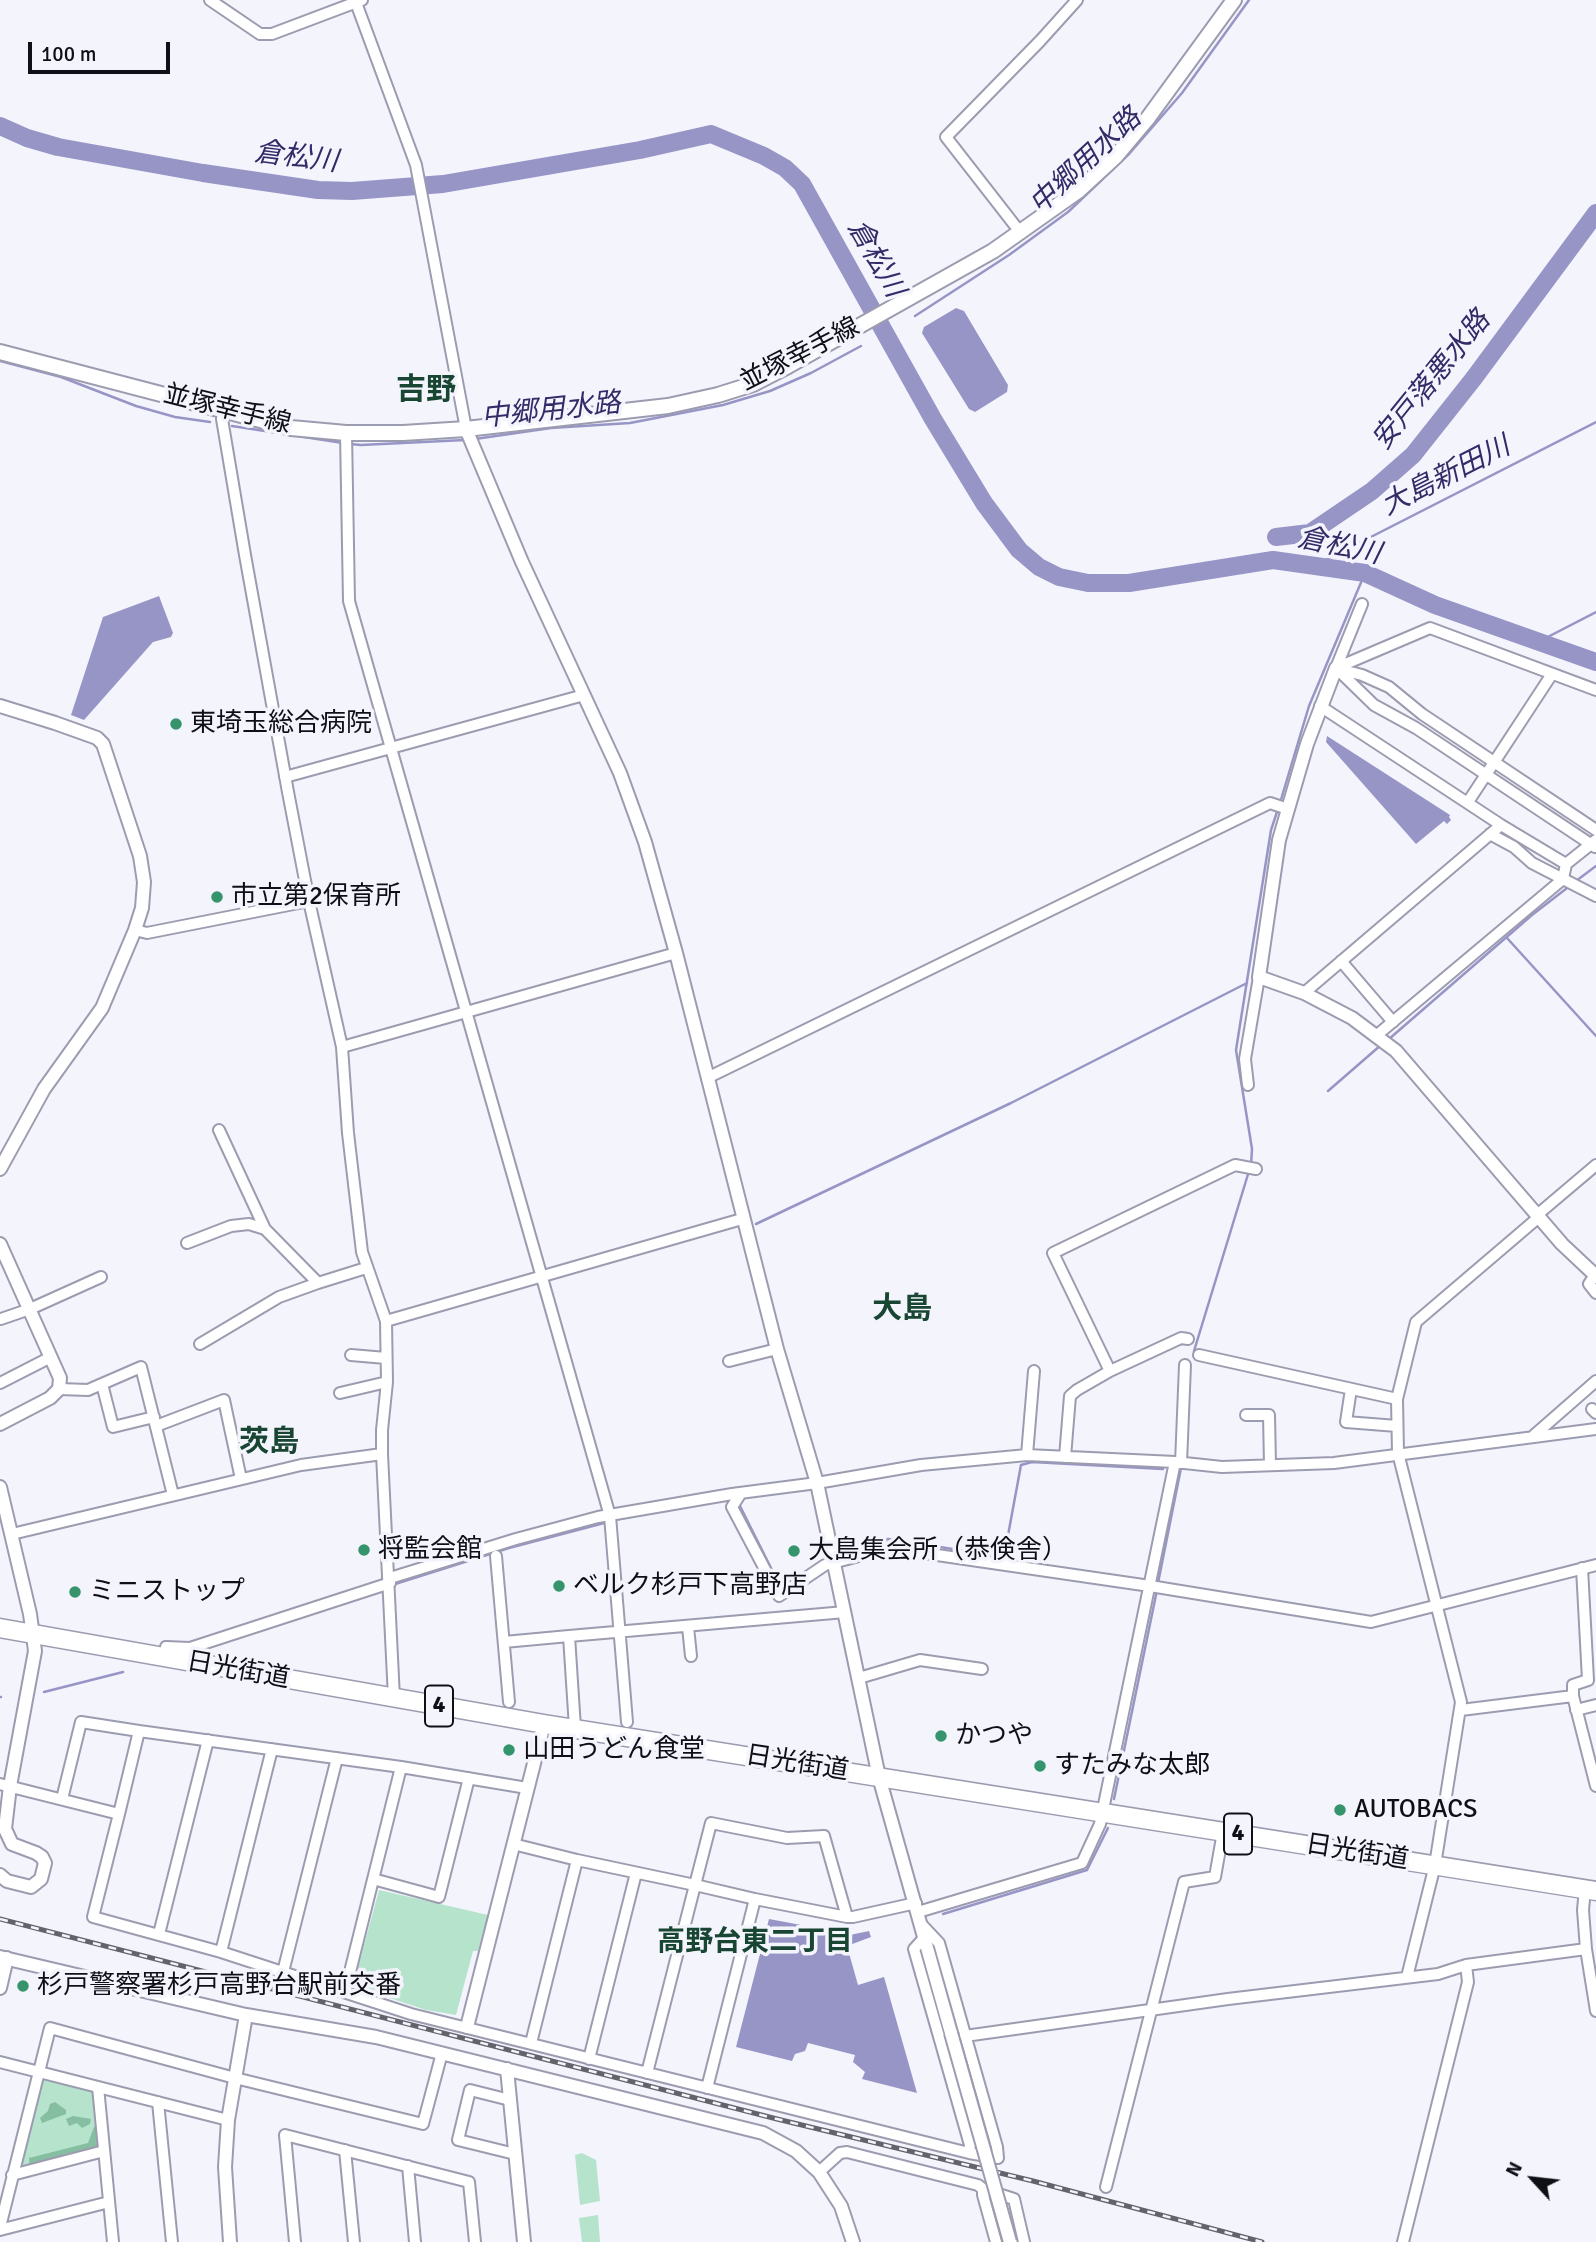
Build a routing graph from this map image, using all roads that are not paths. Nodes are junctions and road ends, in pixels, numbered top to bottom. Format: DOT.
graph roads {
  1 [pos="210,0"];
  2 [pos="1077,0"];
  3 [pos="1234,0"];
  4 [pos="358,1"];
  5 [pos="1020,232"];
  6 [pos="0,352"];
  7 [pos="223,411"];
  8 [pos="466,429"];
  9 [pos="346,433"];
  10 [pos="1362,604"];
  11 [pos="1336,668"];
  12 [pos="1552,674"];
  13 [pos="1596,690"];
  14 [pos="584,695"];
  15 [pos="0,706"];
  16 [pos="1320,706"];
  17 [pos="390,750"];
  18 [pos="1494,762"];
  19 [pos="1486,775"];
  20 [pos="285,777"];
  21 [pos="1468,802"];
  22 [pos="1288,809"];
  23 [pos="1501,825"];
  24 [pos="1596,830"];
  25 [pos="1490,834"];
  26 [pos="1594,844"];
  27 [pos="1564,871"];
  28 [pos="1596,888"];
  29 [pos="1596,896"];
  30 [pos="309,901"];
  31 [pos="135,930"];
  32 [pos="676,953"];
  33 [pos="1341,961"];
  34 [pos="1259,977"];
  35 [pos="1304,993"];
  36 [pos="466,1011"];
  37 [pos="1393,1022"];
  38 [pos="1377,1035"];
  39 [pos="342,1047"];
  40 [pos="707,1077"];
  41 [pos="1248,1085"];
  42 [pos="219,1130"];
  43 [pos="1596,1165"];
  44 [pos="0,1169"];
  45 [pos="1256,1170"];
  46 [pos="1538,1216"];
  47 [pos="742,1219"];
  48 [pos="265,1228"];
  49 [pos="187,1243"];
  50 [pos="0,1244"];
  51 [pos="366,1268"];
  52 [pos="1595,1276"];
  53 [pos="101,1277"];
  54 [pos="542,1277"];
  55 [pos="318,1283"];
  56 [pos="1596,1293"];
  57 [pos="30,1309"];
  58 [pos="0,1319"];
  59 [pos="386,1321"];
  60 [pos="1188,1339"];
  61 [pos="200,1344"];
  62 [pos="776,1349"];
  63 [pos="351,1355"];
  64 [pos="1199,1355"];
  65 [pos="51,1357"];
  66 [pos="386,1358"];
  67 [pos="729,1361"];
  68 [pos="1185,1366"];
  69 [pos="1034,1371"];
  70 [pos="1110,1371"];
  71 [pos="1596,1381"];
  72 [pos="387,1382"];
  73 [pos="0,1383"];
  74 [pos="102,1384"];
  75 [pos="59,1388"];
  76 [pos="1350,1389"];
  77 [pos="340,1393"];
  78 [pos="1396,1399"];
  79 [pos="1246,1415"];
  80 [pos="155,1422"];
  81 [pos="0,1424"];
  82 [pos="1397,1426"];
  83 [pos="1596,1429"];
  84 [pos="1531,1437"];
  85 [pos="382,1454"];
  86 [pos="1398,1454"];
  87 [pos="1027,1455"];
  88 [pos="1065,1457"];
  89 [pos="1178,1463"];
  90 [pos="1270,1465"];
  91 [pos="241,1479"];
  92 [pos="817,1483"];
  93 [pos="0,1487"];
  94 [pos="741,1493"];
  95 [pos="173,1495"];
  96 [pos="610,1516"];
  97 [pos="12,1534"];
  98 [pos="496,1556"];
  99 [pos="835,1562"];
  100 [pos="1596,1565"];
  101 [pos="1582,1568"];
  102 [pos="390,1581"];
  103 [pos="1150,1587"];
  104 [pos="1436,1605"];
  105 [pos="845,1612"];
  106 [pos="688,1627"];
  107 [pos="0,1628"];
  108 [pos="619,1633"];
  109 [pos="33,1634"];
  110 [pos="569,1636"];
  111 [pos="504,1642"];
  112 [pos="691,1656"];
  113 [pos="163,1658"];
  114 [pos="982,1669"];
  115 [pos="859,1678"];
  116 [pos="1573,1696"];
  117 [pos="394,1698"];
  118 [pos="509,1702"];
  119 [pos="1596,1705"];
  120 [pos="1461,1710"];
  121 [pos="1576,1710"];
  122 [pos="627,1722"];
  123 [pos="544,1724"];
  124 [pos="575,1728"];
  125 [pos="139,1731"];
  126 [pos="208,1740"];
  127 [pos="272,1749"];
  128 [pos="1592,1752"];
  129 [pos="337,1758"];
  130 [pos="401,1767"];
  131 [pos="879,1777"];
  132 [pos="469,1778"];
  133 [pos="1596,1786"];
  134 [pos="6,1788"];
  135 [pos="527,1788"];
  136 [pos="62,1799"];
  137 [pos="1103,1812"];
  138 [pos="118,1814"];
  139 [pos="0,1819"];
  140 [pos="1223,1832"];
  141 [pos="513,1844"];
  142 [pos="16,1847"];
  143 [pos="2,1851"];
  144 [pos="578,1860"];
  145 [pos="1435,1865"];
  146 [pos="636,1873"];
  147 [pos="0,1875"];
  148 [pos="373,1879"];
  149 [pos="695,1885"];
  150 [pos="1590,1890"];
  151 [pos="755,1899"];
  152 [pos="847,1917"];
  153 [pos="920,1920"];
  154 [pos="159,1934"];
  155 [pos="1586,1949"];
  156 [pos="221,1952"];
  157 [pos="4,1958"];
  158 [pos="1466,1965"];
  159 [pos="283,1972"];
  160 [pos="1407,1976"];
  161 [pos="0,1988"];
  162 [pos="345,1992"];
  163 [pos="1151,2011"];
  164 [pos="1596,2011"];
  165 [pos="246,2015"];
  166 [pos="467,2027"];
  167 [pos="965,2036"];
  168 [pos="531,2043"];
  169 [pos="442,2053"];
  170 [pos="589,2059"];
  171 [pos="0,2062"];
  172 [pos="506,2070"];
  173 [pos="38,2072"];
  174 [pos="648,2073"];
  175 [pos="235,2078"];
  176 [pos="98,2087"];
  177 [pos="707,2088"];
  178 [pos="510,2100"];
  179 [pos="158,2102"];
  180 [pos="228,2120"];
  181 [pos="345,2150"];
  182 [pos="104,2151"];
  183 [pos="969,2153"];
  184 [pos="515,2154"];
  185 [pos="408,2166"];
  186 [pos="819,2172"];
  187 [pos="12,2175"];
  188 [pos="1106,2187"];
  189 [pos="983,2189"];
  190 [pos="109,2202"];
  191 [pos="0,2229"];
  192 [pos="113,2242"];
  193 [pos="172,2242"];
  194 [pos="230,2242"];
  195 [pos="295,2242"];
  196 [pos="354,2242"];
  197 [pos="415,2242"];
  198 [pos="475,2242"];
  199 [pos="524,2242"];
  200 [pos="853,2242"];
  201 [pos="996,2242"];
  202 [pos="1010,2242"];
  203 [pos="1024,2242"];
  204 [pos="1403,2242"];
  1 -- 4 [label="street"];
  2 -- 5 [label="street"];
  3 -- 5 [label="main road, 並塚幸手線"];
  4 -- 8 [label="street"];
  5 -- 8 [label="main road, 並塚幸手線"];
  6 -- 7 [label="main road, 並塚幸手線"];
  7 -- 9 [label="main road, 並塚幸手線"];
  7 -- 20 [label="street"];
  8 -- 9 [label="main road, 並塚幸手線"];
  8 -- 14 [label="street"];
  9 -- 17 [label="street"];
  10 -- 11 [label="street"];
  11 -- 12 [label="street"];
  11 -- 16 [label="street"];
  11 -- 18 [label="street"];
  11 -- 19 [label="street"];
  12 -- 13 [label="street"];
  12 -- 18 [label="street"];
  14 -- 17 [label="street"];
  14 -- 32 [label="street"];
  15 -- 31 [label="street"];
  16 -- 21 [label="street"];
  16 -- 22 [label="street"];
  17 -- 20 [label="street"];
  17 -- 36 [label="street"];
  18 -- 19 [label="street"];
  18 -- 24 [label="street"];
  19 -- 21 [label="street"];
  19 -- 26 [label="street"];
  20 -- 30 [label="street"];
  21 -- 23 [label="street"];
  22 -- 34 [label="street"];
  22 -- 40 [label="street"];
  23 -- 25 [label="street"];
  23 -- 27 [label="street"];
  25 -- 27 [label="street"];
  25 -- 33 [label="street"];
  26 -- 27 [label="street"];
  27 -- 28 [label="street"];
  27 -- 29 [label="street"];
  27 -- 37 [label="street"];
  30 -- 31 [label="street"];
  30 -- 39 [label="street"];
  31 -- 44 [label="street"];
  32 -- 36 [label="street"];
  32 -- 40 [label="street"];
  33 -- 35 [label="street"];
  33 -- 37 [label="street"];
  34 -- 35 [label="street"];
  34 -- 41 [label="street"];
  35 -- 38 [label="street"];
  36 -- 39 [label="street"];
  36 -- 54 [label="street"];
  37 -- 38 [label="street"];
  38 -- 46 [label="street"];
  39 -- 51 [label="street"];
  40 -- 47 [label="street"];
  42 -- 48 [label="street"];
  43 -- 46 [label="street"];
  45 -- 70 [label="street"];
  46 -- 52 [label="street"];
  46 -- 78 [label="street"];
  47 -- 54 [label="street"];
  47 -- 62 [label="street"];
  48 -- 49 [label="street"];
  48 -- 55 [label="street"];
  50 -- 57 [label="street"];
  51 -- 55 [label="street"];
  51 -- 59 [label="street"];
  52 -- 56 [label="street"];
  53 -- 57 [label="street"];
  54 -- 59 [label="street"];
  54 -- 96 [label="street"];
  55 -- 61 [label="street"];
  57 -- 58 [label="street"];
  57 -- 65 [label="street"];
  59 -- 66 [label="street"];
  60 -- 70 [label="street"];
  62 -- 67 [label="street"];
  62 -- 92 [label="street"];
  63 -- 66 [label="street"];
  64 -- 76 [label="street"];
  65 -- 73 [label="street"];
  65 -- 75 [label="street"];
  66 -- 72 [label="street"];
  68 -- 89 [label="street"];
  69 -- 87 [label="street"];
  70 -- 88 [label="street"];
  71 -- 84 [label="street"];
  72 -- 77 [label="street"];
  72 -- 85 [label="street"];
  74 -- 75 [label="street"];
  74 -- 80 [label="street"];
  74 -- 80 [label="street"];
  75 -- 81 [label="street"];
  76 -- 78 [label="street"];
  76 -- 82 [label="street"];
  78 -- 82 [label="street"];
  79 -- 90 [label="street"];
  80 -- 91 [label="street"];
  80 -- 95 [label="street"];
  82 -- 86 [label="street"];
  83 -- 84 [label="street"];
  84 -- 86 [label="street"];
  85 -- 91 [label="street"];
  85 -- 102 [label="street"];
  86 -- 90 [label="street"];
  86 -- 104 [label="street"];
  87 -- 88 [label="street"];
  87 -- 92 [label="street"];
  88 -- 89 [label="street"];
  89 -- 90 [label="street"];
  89 -- 103 [label="street"];
  91 -- 95 [label="street"];
  92 -- 94 [label="street"];
  92 -- 99 [label="street"];
  93 -- 97 [label="street"];
  94 -- 96 [label="street"];
  94 -- 99 [label="street"];
  95 -- 97 [label="street"];
  96 -- 102 [label="street"];
  96 -- 108 [label="street"];
  97 -- 109 [label="street"];
  98 -- 111 [label="street"];
  99 -- 103 [label="street"];
  99 -- 105 [label="street"];
  100 -- 101 [label="street"];
  101 -- 104 [label="street"];
  101 -- 116 [label="street"];
  102 -- 113 [label="street"];
  102 -- 117 [label="street"];
  103 -- 104 [label="street"];
  103 -- 137 [label="street"];
  104 -- 120 [label="street"];
  105 -- 106 [label="street"];
  105 -- 115 [label="street"];
  106 -- 108 [label="street"];
  106 -- 112 [label="street"];
  107 -- 109 [label="highway, 日光街道 / 4"];
  108 -- 110 [label="street"];
  108 -- 122 [label="street"];
  109 -- 113 [label="highway, 日光街道 / 4"];
  109 -- 134 [label="street"];
  110 -- 111 [label="street"];
  110 -- 124 [label="street"];
  111 -- 118 [label="street"];
  113 -- 117 [label="highway, 日光街道 / 4"];
  114 -- 115 [label="street"];
  115 -- 131 [label="street"];
  116 -- 120 [label="street"];
  116 -- 121 [label="street"];
  117 -- 123 [label="highway, 日光街道 / 4"];
  119 -- 121 [label="street"];
  120 -- 145 [label="street"];
  121 -- 128 [label="street"];
  123 -- 124 [label="highway, 日光街道 / 4"];
  123 -- 135 [label="street"];
  124 -- 131 [label="highway, 日光街道 / 4"];
  125 -- 126 [label="street"];
  125 -- 136 [label="street"];
  125 -- 138 [label="street"];
  126 -- 127 [label="street"];
  126 -- 154 [label="street"];
  127 -- 129 [label="street"];
  127 -- 156 [label="street"];
  128 -- 133 [label="street"];
  129 -- 130 [label="street"];
  129 -- 159 [label="street"];
  130 -- 132 [label="street"];
  130 -- 148 [label="street"];
  131 -- 137 [label="highway, 日光街道 / 4"];
  131 -- 153 [label="street"];
  132 -- 135 [label="street"];
  132 -- 148 [label="street"];
  134 -- 136 [label="street"];
  134 -- 139 [label="street"];
  134 -- 142 [label="street"];
  135 -- 141 [label="street"];
  136 -- 138 [label="street"];
  137 -- 140 [label="highway, 日光街道 / 4"];
  137 -- 153 [label="street"];
  138 -- 154 [label="street"];
  140 -- 145 [label="highway, 日光街道 / 4"];
  140 -- 163 [label="street"];
  141 -- 144 [label="street"];
  141 -- 166 [label="street"];
  142 -- 143 [label="street"];
  142 -- 147 [label="street"];
  144 -- 146 [label="street"];
  144 -- 168 [label="street"];
  145 -- 150 [label="highway, 日光街道 / 4"];
  145 -- 160 [label="street"];
  146 -- 149 [label="street"];
  146 -- 170 [label="street"];
  148 -- 162 [label="street"];
  149 -- 151 [label="street"];
  149 -- 152 [label="street"];
  149 -- 174 [label="street"];
  150 -- 155 [label="street"];
  151 -- 152 [label="street"];
  151 -- 177 [label="street"];
  152 -- 153 [label="street"];
  153 -- 167 [label="street"];
  153 -- 183 [label="street"];
  153 -- 202 [label="street, bridge"];
  154 -- 156 [label="street"];
  155 -- 158 [label="street"];
  155 -- 164 [label="street"];
  156 -- 159 [label="street"];
  157 -- 161 [label="street"];
  157 -- 165 [label="street"];
  158 -- 160 [label="street"];
  158 -- 204 [label="street"];
  159 -- 162 [label="street"];
  160 -- 163 [label="street"];
  162 -- 166 [label="street"];
  163 -- 167 [label="street"];
  163 -- 188 [label="street"];
  165 -- 169 [label="street"];
  165 -- 175 [label="street"];
  166 -- 168 [label="street"];
  167 -- 183 [label="street"];
  168 -- 170 [label="street"];
  169 -- 172 [label="street"];
  169 -- 175 [label="street"];
  170 -- 174 [label="street"];
  171 -- 173 [label="street"];
  172 -- 178 [label="street"];
  172 -- 186 [label="street"];
  173 -- 175 [label="street"];
  173 -- 176 [label="street"];
  173 -- 187 [label="street"];
  174 -- 177 [label="street"];
  175 -- 180 [label="street"];
  176 -- 179 [label="street"];
  176 -- 182 [label="street"];
  177 -- 183 [label="street"];
  178 -- 184 [label="street"];
  178 -- 184 [label="street"];
  179 -- 180 [label="street"];
  179 -- 193 [label="street"];
  180 -- 194 [label="street"];
  181 -- 185 [label="street"];
  181 -- 195 [label="street"];
  181 -- 196 [label="street"];
  182 -- 187 [label="street"];
  182 -- 190 [label="street"];
  184 -- 199 [label="street"];
  185 -- 197 [label="street"];
  185 -- 198 [label="street"];
  186 -- 189 [label="street"];
  186 -- 200 [label="street"];
  187 -- 191 [label="street"];
  189 -- 201 [label="street"];
  189 -- 203 [label="street"];
  190 -- 191 [label="street"];
  190 -- 192 [label="street"];
}
